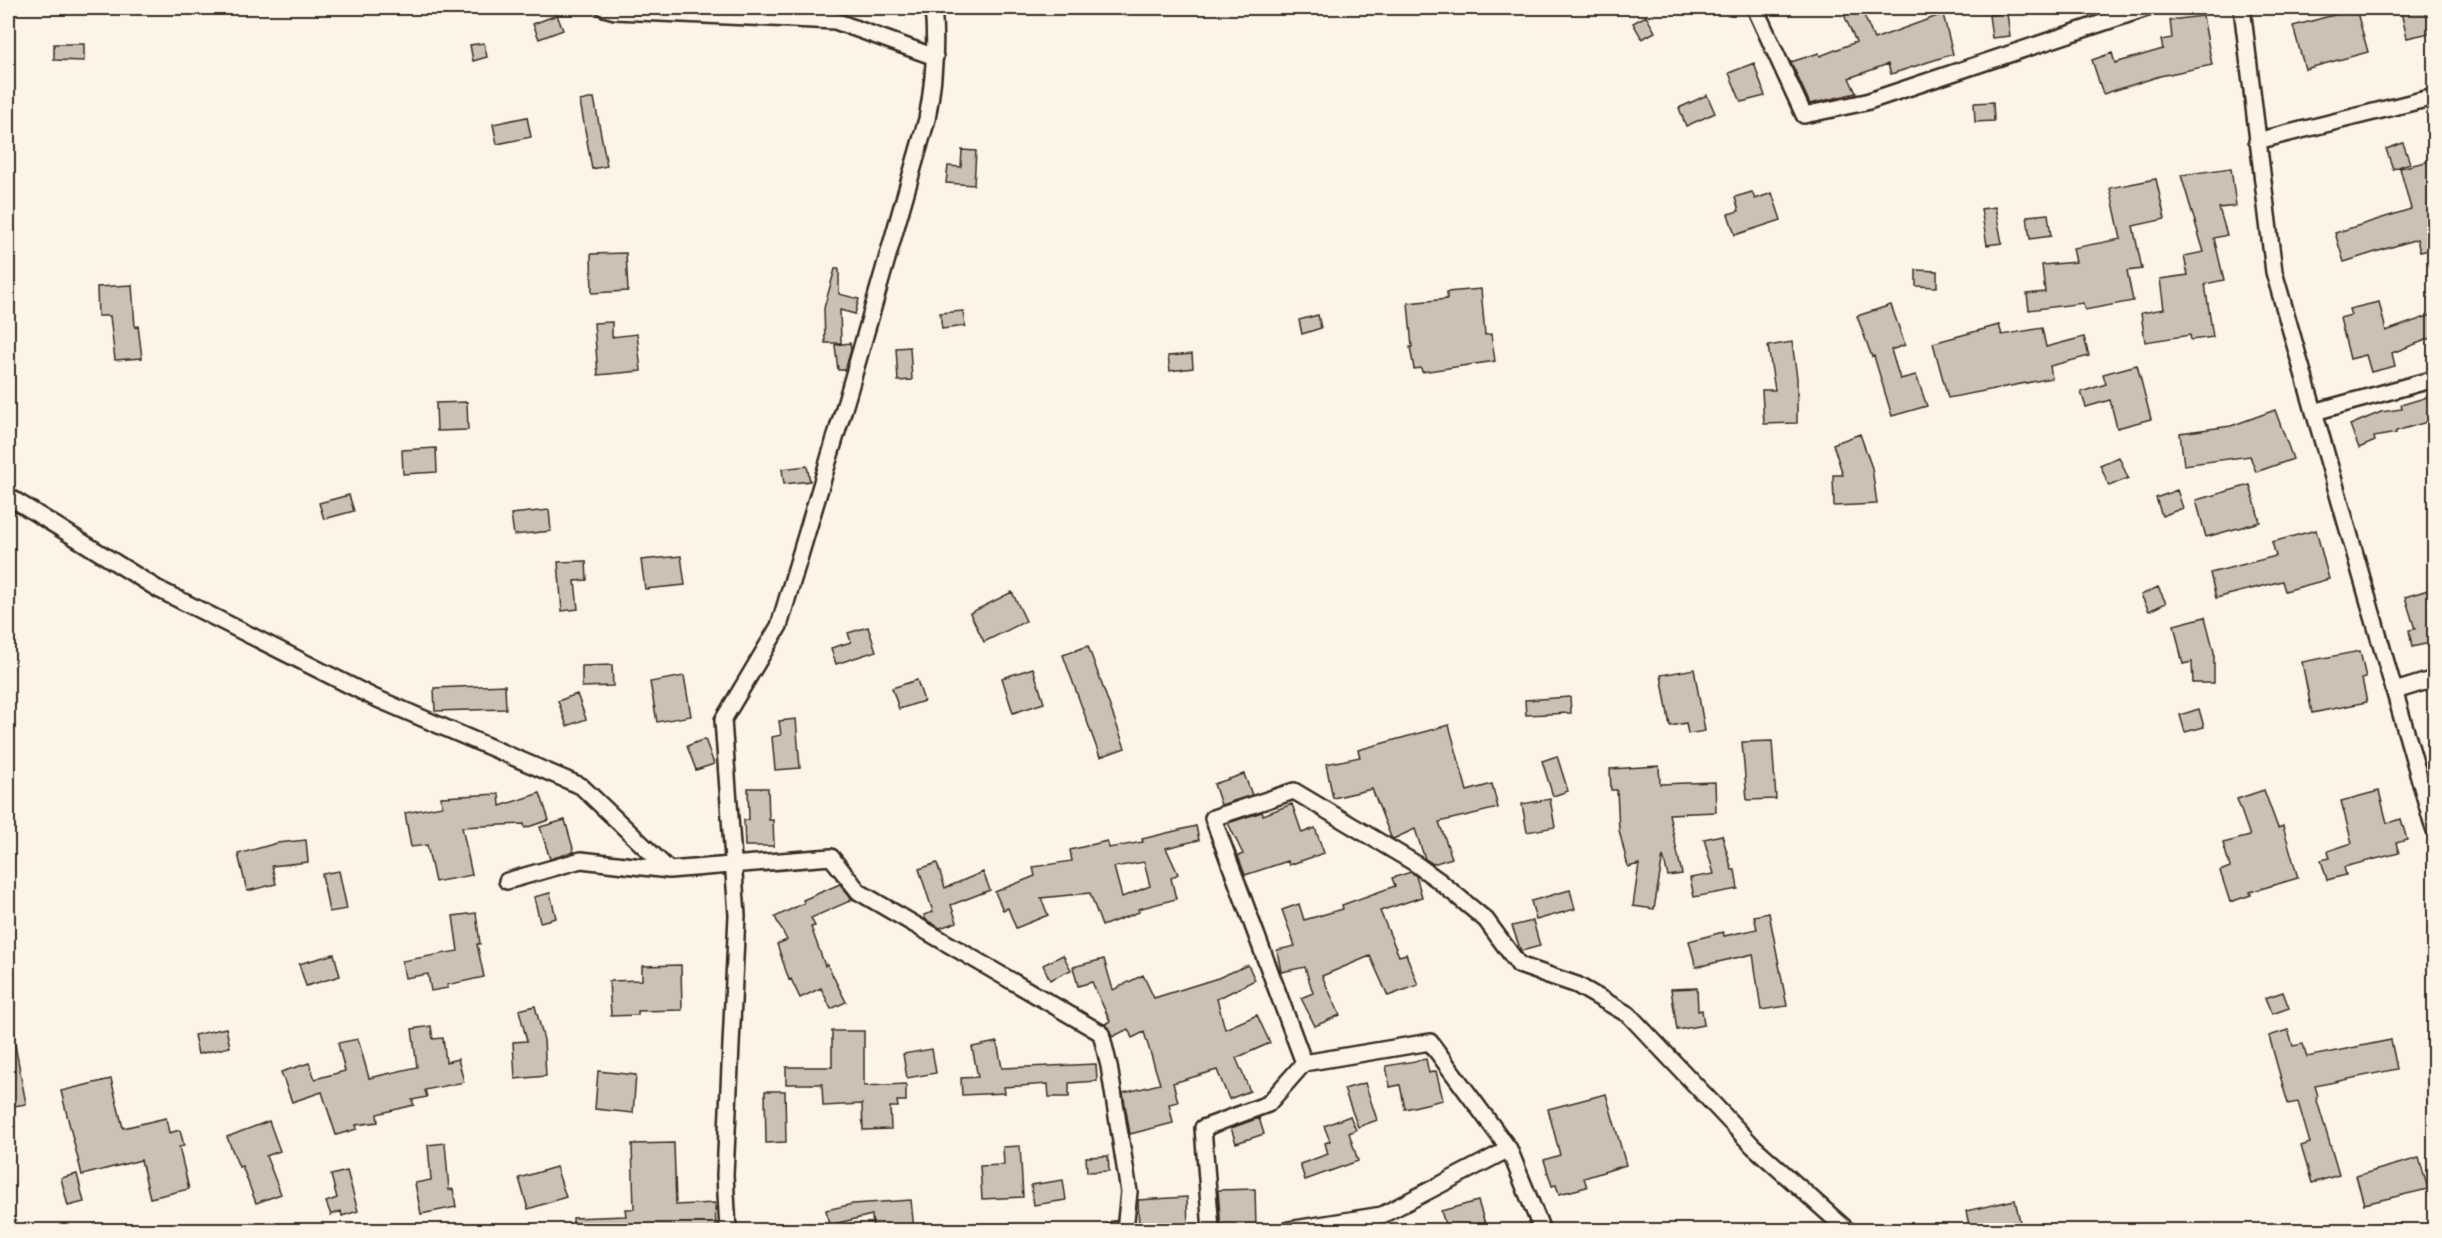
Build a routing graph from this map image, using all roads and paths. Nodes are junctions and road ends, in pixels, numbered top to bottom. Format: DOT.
graph roads {
  1 [pos="604,8"];
  2 [pos="933,8"];
  3 [pos="1755,8"];
  4 [pos="2147,8"];
  5 [pos="2242,8"];
  6 [pos="935,57"];
  7 [pos="2434,97"];
  8 [pos="2257,141"];
  9 [pos="2434,379"];
  10 [pos="2314,412"];
  11 [pos="8,496"];
  12 [pos="2434,679"];
  13 [pos="2395,691"];
  14 [pos="2434,829"];
  15 [pos="733,865"];
  16 [pos="669,870"];
  17 [pos="507,881"];
  18 [pos="1304,1063"];
  19 [pos="1509,1149"];
  20 [pos="728,1230"];
  21 [pos="1114,1230"];
  22 [pos="1211,1230"];
  23 [pos="1288,1230"];
  24 [pos="1542,1230"];
  25 [pos="1847,1230"];
  1 -- 6 [label="street"];
  2 -- 6 [label="street"];
  3 -- 4 [label="street"];
  5 -- 8 [label="street"];
  6 -- 15 [label="street"];
  7 -- 8 [label="street"];
  8 -- 10 [label="street"];
  9 -- 10 [label="street"];
  10 -- 13 [label="street"];
  11 -- 16 [label="street"];
  12 -- 13 [label="street"];
  13 -- 14 [label="street"];
  15 -- 16 [label="street"];
  15 -- 20 [label="street"];
  15 -- 21 [label="street"];
  16 -- 17 [label="street"];
  18 -- 19 [label="street"];
  18 -- 22 [label="street"];
  18 -- 25 [label="street"];
  19 -- 23 [label="street"];
  19 -- 24 [label="street"];
}
